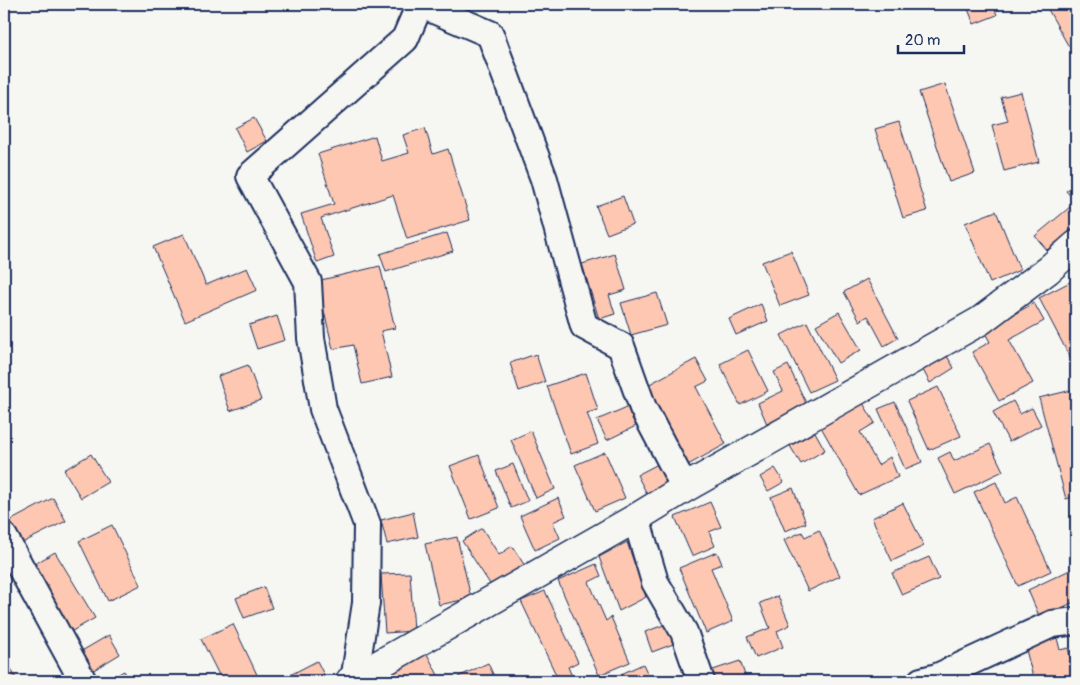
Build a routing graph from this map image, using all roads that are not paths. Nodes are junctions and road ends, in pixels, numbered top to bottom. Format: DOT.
graph roads {
  1 [pos="420,4"];
  2 [pos="1076,246"];
  3 [pos="685,488"];
  4 [pos="636,518"];
  5 [pos="4,537"];
  6 [pos="1076,621"];
  7 [pos="83,681"];
  8 [pos="352,681"];
  9 [pos="701,681"];
  10 [pos="921,681"];
  1 -- 3 [label="street"];
  1 -- 8 [label="street"];
  2 -- 3 [label="street"];
  3 -- 4 [label="street"];
  4 -- 8 [label="street"];
  4 -- 9 [label="street"];
  5 -- 7 [label="street"];
  6 -- 10 [label="street"];
}
